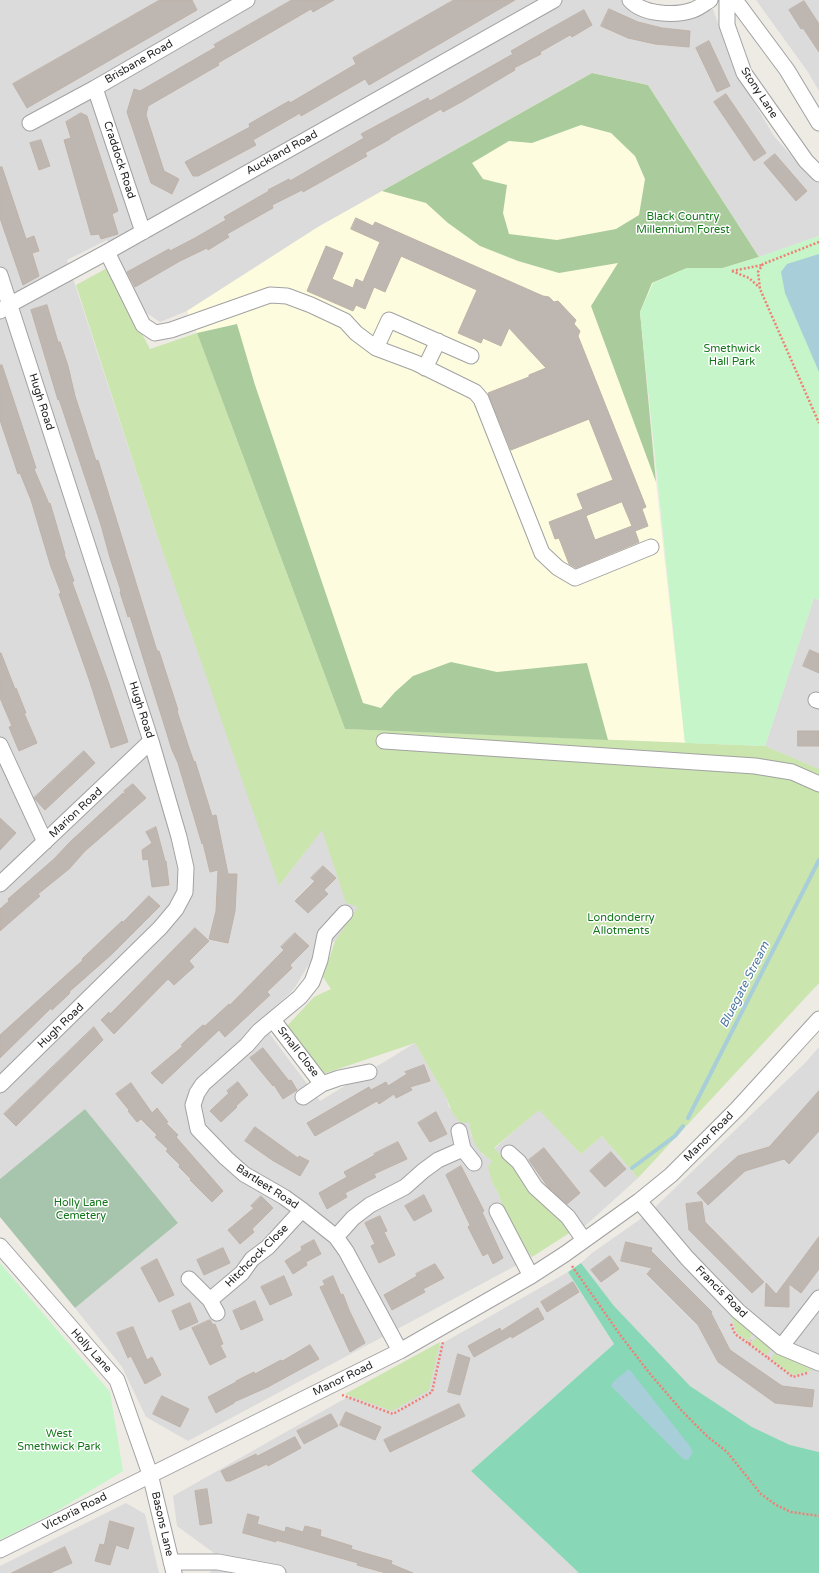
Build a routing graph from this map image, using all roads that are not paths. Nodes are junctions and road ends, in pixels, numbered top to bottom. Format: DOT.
graph roads {
  1 [pos="247,0"];
  2 [pos="554,0"];
  3 [pos="630,0"];
  4 [pos="710,0"];
  5 [pos="727,0"];
  6 [pos="735,0"];
  7 [pos="95,88"];
  8 [pos="30,123"];
  9 [pos="819,123"];
  10 [pos="819,174"];
  11 [pos="143,232"];
  12 [pos="107,252"];
  13 [pos="0,275"];
  14 [pos="5,308"];
  15 [pos="438,341"];
  16 [pos="376,348"];
  17 [pos="470,356"];
  18 [pos="426,368"];
  19 [pos="651,547"];
  20 [pos="151,741"];
  21 [pos="384,741"];
  22 [pos="0,745"];
  23 [pos="819,784"];
  24 [pos="45,842"];
  25 [pos="0,884"];
  26 [pos="345,914"];
  27 [pos="819,1019"];
  28 [pos="273,1020"];
  29 [pos="368,1072"];
  30 [pos="322,1084"];
  31 [pos="0,1086"];
  32 [pos="303,1097"];
  33 [pos="459,1131"];
  34 [pos="462,1149"];
  35 [pos="509,1153"];
  36 [pos="474,1163"];
  37 [pos="639,1201"];
  38 [pos="302,1210"];
  39 [pos="497,1211"];
  40 [pos="336,1237"];
  41 [pos="584,1240"];
  42 [pos="0,1246"];
  43 [pos="532,1276"];
  44 [pos="189,1279"];
  45 [pos="819,1298"];
  46 [pos="210,1300"];
  47 [pos="217,1313"];
  48 [pos="781,1347"];
  49 [pos="400,1351"];
  50 [pos="816,1367"];
  51 [pos="150,1474"];
  52 [pos="0,1550"];
  53 [pos="172,1567"];
  54 [pos="278,1573"];
  1 -- 7 [label="street, Brisbane Road"];
  2 -- 11 [label="street, Auckland Road"];
  3 -- 4 [label="street"];
  5 -- 10 [label="street, Stony Lane"];
  6 -- 9 [label="street"];
  7 -- 8 [label="street, Brisbane Road"];
  7 -- 11 [label="street, Craddock Road"];
  11 -- 12 [label="street, Auckland Road"];
  12 -- 14 [label="street, Auckland Road"];
  12 -- 16 [label="street"];
  13 -- 14 [label="street, Hugh Road"];
  14 -- 20 [label="street, Hugh Road"];
  15 -- 16 [label="street"];
  15 -- 17 [label="street"];
  15 -- 18 [label="street"];
  16 -- 18 [label="street"];
  18 -- 19 [label="street"];
  20 -- 24 [label="street, Marion Road"];
  20 -- 31 [label="street, Hugh Road"];
  21 -- 23 [label="street"];
  22 -- 24 [label="street"];
  24 -- 25 [label="street, Marion Road"];
  26 -- 28 [label="street, Bartleet Road"];
  27 -- 37 [label="street, Manor Road"];
  28 -- 30 [label="street, Small Close"];
  28 -- 38 [label="street, Bartleet Road"];
  29 -- 30 [label="street, Small Close"];
  30 -- 32 [label="street, Small Close"];
  33 -- 34 [label="street"];
  34 -- 36 [label="street"];
  34 -- 40 [label="street"];
  35 -- 41 [label="street"];
  37 -- 41 [label="street, Manor Road"];
  37 -- 48 [label="street, Francis Road"];
  38 -- 40 [label="street, Bartleet Road"];
  38 -- 46 [label="street, Hitchcock Close"];
  39 -- 43 [label="street"];
  40 -- 49 [label="street, Bartleet Road"];
  41 -- 43 [label="street, Manor Road"];
  42 -- 51 [label="street, Holly Lane"];
  43 -- 49 [label="street, Manor Road"];
  44 -- 46 [label="street"];
  45 -- 48 [label="street"];
  46 -- 47 [label="street"];
  48 -- 50 [label="street, Francis Road"];
  49 -- 51 [label="street, Manor Road"];
  51 -- 52 [label="street, Victoria Road"];
  51 -- 53 [label="street, Basons Lane"];
  53 -- 54 [label="street"];
}
